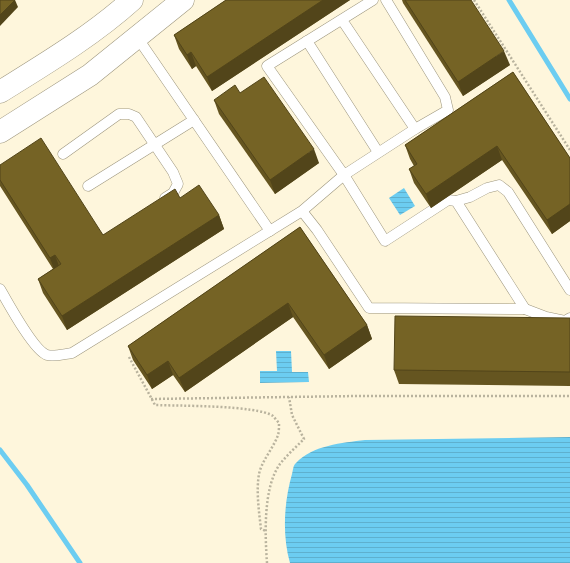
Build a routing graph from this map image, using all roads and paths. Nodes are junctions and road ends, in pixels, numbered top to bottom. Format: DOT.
graph roads {
  1 [pos="132,0"];
  2 [pos="183,0"];
  3 [pos="373,0"];
  4 [pos="386,0"];
  5 [pos="474,0"];
  6 [pos="342,20"];
  7 [pos="137,37"];
  8 [pos="308,41"];
  9 [pos="0,92"];
  10 [pos="194,120"];
  11 [pos="416,128"];
  12 [pos="0,132"];
  13 [pos="155,144"];
  14 [pos="570,150"];
  15 [pos="378,152"];
  16 [pos="63,154"];
  17 [pos="344,175"];
  18 [pos="88,186"];
  19 [pos="456,201"];
  20 [pos="154,206"];
  21 [pos="302,211"];
  22 [pos="270,231"];
  23 [pos="0,289"];
  24 [pos="570,290"];
  25 [pos="524,309"];
  26 [pos="570,318"];
  27 [pos="128,357"];
  28 [pos="570,396"];
  29 [pos="289,397"];
  30 [pos="151,398"];
  31 [pos="266,531"];
  32 [pos="267,563"];
  1 -- 9 [label="main road"];
  2 -- 7 [label="main road"];
  3 -- 6 [label="lane"];
  4 -- 11 [label="lane"];
  5 -- 14 [label="path"];
  6 -- 8 [label="lane"];
  6 -- 11 [label="lane"];
  7 -- 10 [label="lane"];
  7 -- 12 [label="main road"];
  8 -- 15 [label="lane"];
  8 -- 17 [label="lane"];
  10 -- 13 [label="lane"];
  10 -- 22 [label="lane"];
  11 -- 15 [label="lane"];
  13 -- 16 [label="lane"];
  13 -- 18 [label="lane"];
  13 -- 20 [label="lane"];
  15 -- 17 [label="lane"];
  17 -- 19 [label="lane"];
  17 -- 21 [label="lane"];
  19 -- 24 [label="lane"];
  19 -- 25 [label="lane"];
  21 -- 22 [label="lane"];
  21 -- 25 [label="lane"];
  22 -- 23 [label="lane"];
  25 -- 26 [label="lane"];
  27 -- 30 [label="path"];
  28 -- 29 [label="path"];
  29 -- 30 [label="path"];
  29 -- 31 [label="path"];
  30 -- 31 [label="path"];
  31 -- 32 [label="path"];
}
